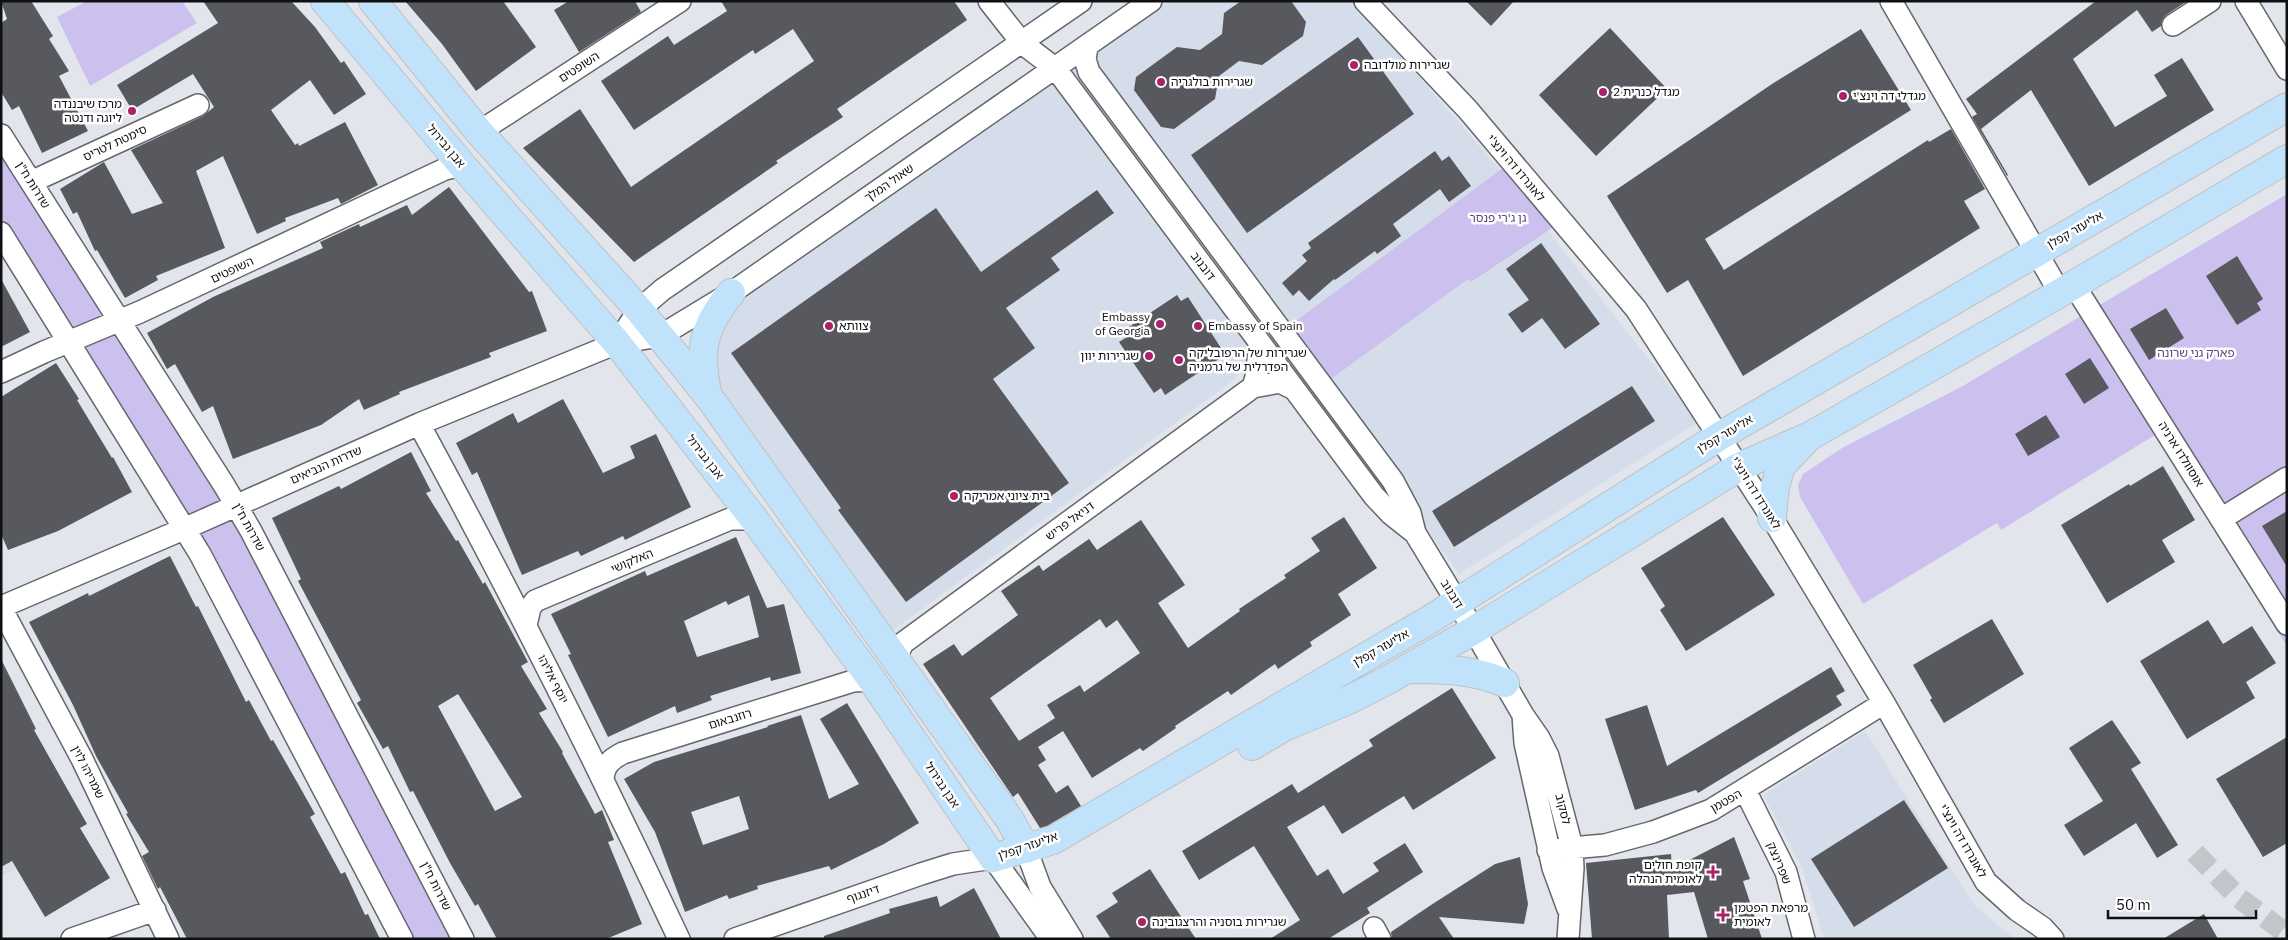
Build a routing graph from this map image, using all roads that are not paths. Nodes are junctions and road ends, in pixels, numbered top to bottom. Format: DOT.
graph roads {
  1 [pos="325,1"];
  2 [pos="374,1"];
  3 [pos="989,1"];
  4 [pos="1080,1"];
  5 [pos="1151,1"];
  6 [pos="1365,1"];
  7 [pos="1891,1"];
  8 [pos="2210,1"];
  9 [pos="2246,1"];
  10 [pos="672,3"];
  11 [pos="2172,25"];
  12 [pos="1022,43"];
  13 [pos="1088,47"];
  14 [pos="1056,69"];
  15 [pos="2287,69"];
  16 [pos="198,105"];
  17 [pos="2287,107"];
  18 [pos="479,132"];
  19 [pos="1,135"];
  20 [pos="2287,159"];
  21 [pos="462,165"];
  22 [pos="31,182"];
  23 [pos="1,233"];
  24 [pos="2036,253"];
  25 [pos="2067,289"];
  26 [pos="731,293"];
  27 [pos="639,310"];
  28 [pos="120,321"];
  29 [pos="660,336"];
  30 [pos="68,342"];
  31 [pos="617,343"];
  32 [pos="1260,343"];
  33 [pos="1,372"];
  34 [pos="1253,387"];
  35 [pos="1294,389"];
  36 [pos="709,397"];
  37 [pos="418,424"];
  38 [pos="1720,436"];
  39 [pos="1810,436"];
  40 [pos="1739,467"];
  41 [pos="2287,478"];
  42 [pos="236,505"];
  43 [pos="1772,518"];
  44 [pos="754,519"];
  45 [pos="2221,519"];
  46 [pos="186,528"];
  47 [pos="1415,532"];
  48 [pos="1457,602"];
  49 [pos="1,607"];
  50 [pos="526,624"];
  51 [pos="2287,624"];
  52 [pos="1474,630"];
  53 [pos="898,662"];
  54 [pos="1407,669"];
  55 [pos="872,680"];
  56 [pos="1505,684"];
  57 [pos="1884,703"];
  58 [pos="1523,715"];
  59 [pos="603,779"];
  60 [pos="1745,790"];
  61 [pos="1572,847"];
  62 [pos="1548,850"];
  63 [pos="1029,857"];
  64 [pos="993,858"];
  65 [pos="155,910"];
  66 [pos="1569,911"];
  67 [pos="72,939"];
  68 [pos="168,939"];
  69 [pos="402,939"];
  70 [pos="463,939"];
  71 [pos="679,939"];
  72 [pos="735,939"];
  73 [pos="1051,939"];
  74 [pos="1072,939"];
  75 [pos="1568,939"];
  76 [pos="1804,939"];
  77 [pos="2053,939"];
  1 -- 21 [label="main road, אבן גבירול"];
  2 -- 18 [label="main road"];
  3 -- 12 [label="street, דובנוב"];
  4 -- 12 [label="street"];
  5 -- 13 [label="street, שאול המלך"];
  6 -- 38 [label="street, לאונרדו דה וינצ'י"];
  7 -- 24 [label="street, אוסוולדו ארניה"];
  8 -- 11 [label="street"];
  9 -- 15 [label="street"];
  10 -- 18 [label="street, השופטים"];
  12 -- 14 [label="street, דובנוב"];
  12 -- 27 [label="street"];
  13 -- 14 [label="street, שאול המלך"];
  13 -- 47 [label="street, דובנוב"];
  14 -- 26 [label="street, שאול המלך"];
  14 -- 32 [label="street, דובנוב"];
  16 -- 22 [label="street, סימטת לטריס"];
  17 -- 24 [label="main road, אליעזר קפלן"];
  18 -- 27 [label="main road"];
  19 -- 22 [label="street, שדרות ח\"ן"];
  20 -- 25 [label="main road, אליעזר קפלן"];
  21 -- 28 [label="street, השופטים"];
  21 -- 31 [label="main road, אבן גבירול"];
  22 -- 28 [label="street, שדרות ח\"ן"];
  23 -- 30 [label="street"];
  24 -- 25 [label="street, אוסוולדו ארניה"];
  24 -- 38 [label="main road, אליעזר קפלן"];
  25 -- 39 [label="main road, אליעזר קפלן"];
  25 -- 45 [label="street, אוסוולדו ארניה"];
  26 -- 29 [label="street, שאול המלך"];
  26 -- 36 [label="main road"];
  27 -- 29 [label="main road"];
  27 -- 31 [label="street"];
  28 -- 30 [label="street, השופטים"];
  28 -- 42 [label="street, שדרות ח\"ן"];
  29 -- 31 [label="street, שאול המלך"];
  29 -- 36 [label="main road"];
  30 -- 33 [label="street, השופטים"];
  30 -- 46 [label="street"];
  31 -- 37 [label="street, שדרות הנביאים"];
  31 -- 44 [label="main road, אבן גבירול"];
  32 -- 34 [label="street"];
  32 -- 35 [label="street, דובנוב"];
  34 -- 35 [label="street, דניאל פריש"];
  34 -- 53 [label="street, דניאל פריש"];
  35 -- 47 [label="street, דובנוב"];
  36 -- 53 [label="main road"];
  37 -- 42 [label="street, שדרות הנביאים"];
  37 -- 50 [label="street, יוסף אליהו"];
  38 -- 40 [label="street, לאונרדו דה וינצ'י"];
  38 -- 48 [label="main road, אליעזר קפלן"];
  39 -- 40 [label="main road, אליעזר קפלן"];
  39 -- 43 [label="main road"];
  40 -- 43 [label="street, לאונרדו דה וינצ'י"];
  40 -- 52 [label="main road, אליעזר קפלן"];
  41 -- 45 [label="street"];
  42 -- 46 [label="street, שדרות הנביאים"];
  42 -- 70 [label="street, שדרות ח\"ן"];
  43 -- 57 [label="street, לאונרדו דה וינצ'י"];
  44 -- 50 [label="street, האלקושי"];
  44 -- 55 [label="main road, אבן גבירול"];
  45 -- 51 [label="street, אוסוולדו ארניה"];
  46 -- 49 [label="street, שדרות הנביאים"];
  46 -- 69 [label="street"];
  47 -- 48 [label="street, דובנוב"];
  48 -- 52 [label="street, דובנוב"];
  48 -- 63 [label="main road, אליעזר קפלן"];
  49 -- 65 [label="street, שמריהו לוין"];
  50 -- 59 [label="street, יוסף אליהו"];
  52 -- 54 [label="main road, אליעזר קפלן"];
  52 -- 56 [label="street, לסקוב"];
  53 -- 63 [label="main road"];
  54 -- 56 [label="main road"];
  54 -- 63 [label="main road, אליעזר קפלן"];
  55 -- 59 [label="street, רוזנבאום"];
  55 -- 64 [label="main road, אבן גבירול"];
  56 -- 58 [label="street, לסקוב"];
  57 -- 60 [label="street, הפטמן"];
  57 -- 77 [label="street, לאונרדו דה וינצ'י"];
  58 -- 61 [label="street, לסקוב"];
  58 -- 62 [label="street, לסקוב"];
  59 -- 71 [label="street, יוסף אליהו"];
  60 -- 61 [label="street, הפטמן"];
  60 -- 76 [label="street, שפרינצק"];
  61 -- 62 [label="street, הפטמן"];
  61 -- 66 [label="street, לסקוב"];
  62 -- 66 [label="street, לסקוב"];
  63 -- 64 [label="main road, אליעזר קפלן"];
  63 -- 74 [label="street"];
  64 -- 72 [label="street, דיזנגוף"];
  64 -- 73 [label="street, אבן גבירול"];
  65 -- 67 [label="street"];
  65 -- 68 [label="street, שמריהו לוין"];
  66 -- 75 [label="street, לסקוב"];
}
